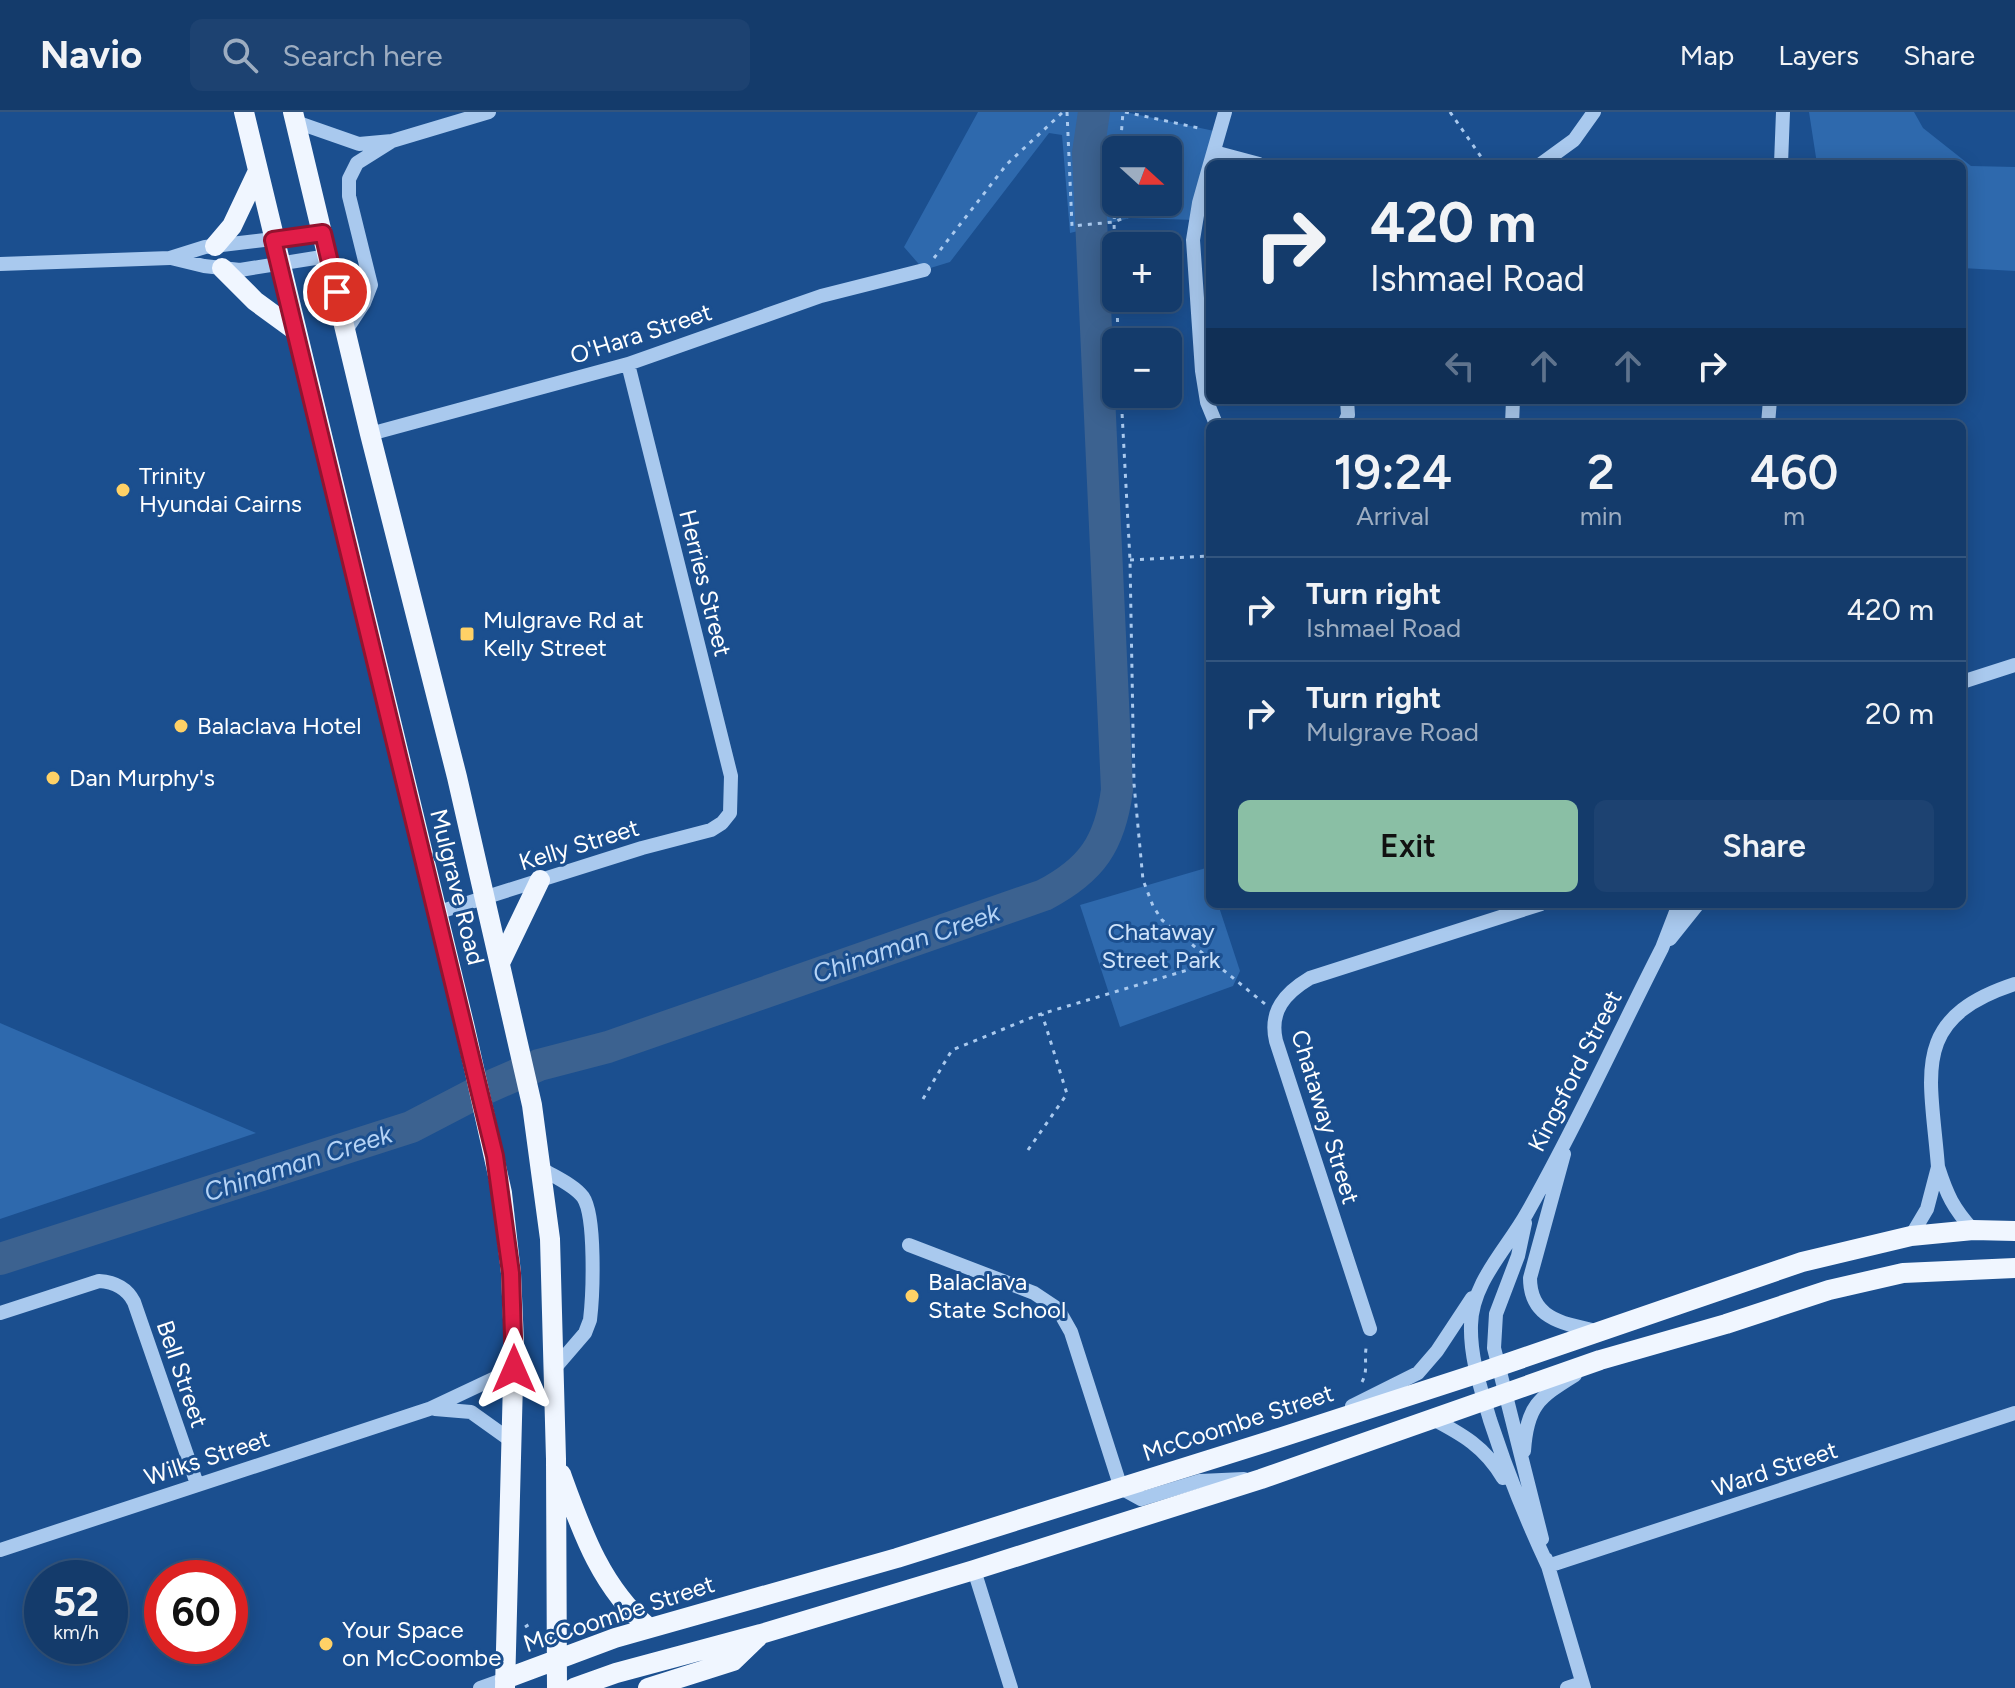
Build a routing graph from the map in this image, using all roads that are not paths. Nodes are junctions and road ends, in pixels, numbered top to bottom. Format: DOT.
graph roads {
  1 [pos="244,112"];
  2 [pos="489,112"];
  3 [pos="1225,112"];
  4 [pos="1594,112"];
  5 [pos="1783,112"];
  6 [pos="294,117"];
  7 [pos="392,141"];
  8 [pos="1211,160"];
  9 [pos="1546,160"];
  10 [pos="1781,160"];
  11 [pos="258,171"];
  12 [pos="1206,178"];
  13 [pos="323,233"];
  14 [pos="273,240"];
  15 [pos="215,246"];
  16 [pos="328,256"];
  17 [pos="170,258"];
  18 [pos="0,264"];
  19 [pos="280,265"];
  20 [pos="222,268"];
  21 [pos="924,270"];
  22 [pos="296,331"];
  23 [pos="345,332"];
  24 [pos="628,364"];
  25 [pos="1206,396"];
  26 [pos="370,434"];
  27 [pos="2015,665"];
  28 [pos="1966,681"];
  29 [pos="730,813"];
  30 [pos="540,880"];
  31 [pos="486,897"];
  32 [pos="1529,908"];
  33 [pos="1677,908"];
  34 [pos="1695,908"];
  35 [pos="436,913"];
  36 [pos="1662,948"];
  37 [pos="501,961"];
  38 [pos="2015,984"];
  39 [pos="1573,1123"];
  40 [pos="1938,1167"];
  41 [pos="542,1169"];
  42 [pos="1527,1214"];
  43 [pos="1973,1230"];
  44 [pos="2015,1231"];
  45 [pos="1911,1236"];
  46 [pos="909,1245"];
  47 [pos="2015,1268"];
  48 [pos="1483,1281"];
  49 [pos="0,1313"];
  50 [pos="1370,1329"];
  51 [pos="1597,1331"];
  52 [pos="1600,1360"];
  53 [pos="1497,1366"];
  54 [pos="514,1369"];
  55 [pos="554,1369"];
  56 [pos="1476,1374"];
  57 [pos="1506,1395"];
  58 [pos="1484,1402"];
  59 [pos="429,1409"];
  60 [pos="2015,1413"];
  61 [pos="1431,1418"];
  62 [pos="1282,1437"];
  63 [pos="513,1442"];
  64 [pos="556,1459"];
  65 [pos="1524,1463"];
  66 [pos="1261,1479"];
  67 [pos="197,1484"];
  68 [pos="1121,1488"];
  69 [pos="1518,1503"];
  70 [pos="0,1550"];
  71 [pos="1548,1566"];
  72 [pos="974,1570"];
  73 [pos="649,1628"];
  74 [pos="761,1634"];
  75 [pos="557,1660"];
  76 [pos="505,1683"];
  77 [pos="1583,1685"];
  78 [pos="480,1688"];
  79 [pos="557,1688"];
  80 [pos="574,1688"];
  81 [pos="648,1688"];
  82 [pos="1011,1688"];
  83 [pos="1567,1688"];
  1 -- 11 [label="main road, Mulgrave Road"];
  2 -- 7 [label="street"];
  3 -- 8 [label="street"];
  4 -- 9 [label="street"];
  5 -- 10 [label="street"];
  6 -- 7 [label="street"];
  6 -- 13 [label="main road, Mulgrave Road"];
  7 -- 23 [label="street"];
  11 -- 14 [label="main road, Mulgrave Road"];
  11 -- 15 [label="main road"];
  12 -- 25 [label="street"];
  13 -- 14 [label="street"];
  13 -- 16 [label="main road, Mulgrave Road"];
  14 -- 15 [label="street"];
  14 -- 19 [label="main road, Mulgrave Road"];
  15 -- 17 [label="street"];
  16 -- 19 [label="street"];
  16 -- 23 [label="main road, Mulgrave Road"];
  17 -- 18 [label="street"];
  17 -- 20 [label="street"];
  19 -- 20 [label="street"];
  19 -- 22 [label="main road, Mulgrave Road"];
  20 -- 22 [label="main road"];
  21 -- 24 [label="street, O'Hara Street"];
  22 -- 35 [label="main road, Mulgrave Road"];
  23 -- 26 [label="main road, Mulgrave Road"];
  24 -- 26 [label="street, O'Hara Street"];
  24 -- 29 [label="street, Herries Street"];
  26 -- 31 [label="main road, Mulgrave Road"];
  27 -- 28 [label="street"];
  29 -- 30 [label="street, Kelly Street"];
  30 -- 31 [label="street, Kelly Street"];
  30 -- 37 [label="main road"];
  31 -- 35 [label="street, Kelly Street"];
  31 -- 37 [label="main road, Mulgrave Road"];
  32 -- 50 [label="street, Chataway Street"];
  33 -- 36 [label="street, Kingsford Street"];
  34 -- 36 [label="street, Kingsford Street"];
  35 -- 54 [label="main road, Mulgrave Road"];
  36 -- 39 [label="street, Kingsford Street"];
  37 -- 41 [label="main road, Mulgrave Road"];
  38 -- 40 [label="street"];
  39 -- 42 [label="street, Kingsford Street"];
  39 -- 51 [label="street"];
  40 -- 43 [label="street"];
  40 -- 45 [label="street"];
  41 -- 55 [label="main road, Mulgrave Road"];
  41 -- 55 [label="street"];
  42 -- 48 [label="street, Kingsford Street"];
  42 -- 53 [label="street, Kingsford Street"];
  43 -- 44 [label="main road, McCoombe Street"];
  43 -- 45 [label="main road, McCoombe Street"];
  45 -- 51 [label="main road, McCoombe Street"];
  46 -- 68 [label="street"];
  47 -- 52 [label="main road"];
  48 -- 56 [label="street, Kingsford Street"];
  48 -- 62 [label="street"];
  49 -- 67 [label="street, Bell Street"];
  51 -- 53 [label="main road, McCoombe Street"];
  52 -- 57 [label="main road"];
  52 -- 65 [label="street"];
  53 -- 56 [label="main road, McCoombe Street"];
  53 -- 57 [label="street, Kingsford Street"];
  54 -- 59 [label="street, Wilks Street"];
  54 -- 63 [label="main road, Mulgrave Road"];
  55 -- 64 [label="main road, Mulgrave Road"];
  56 -- 58 [label="street, Kingsford Street"];
  56 -- 62 [label="main road, McCoombe Street"];
  57 -- 58 [label="main road"];
  57 -- 65 [label="street, Kingsford Street"];
  58 -- 61 [label="main road"];
  58 -- 69 [label="street, Kingsford Street"];
  59 -- 63 [label="street, Wilks Street"];
  59 -- 67 [label="street, Wilks Street"];
  60 -- 71 [label="street, Ward Street"];
  61 -- 66 [label="main road"];
  61 -- 69 [label="street"];
  62 -- 68 [label="main road, McCoombe Street"];
  63 -- 76 [label="main road, Mulgrave Road"];
  64 -- 73 [label="main road"];
  64 -- 75 [label="main road, Mulgrave Road"];
  65 -- 71 [label="street, Kingsford Street"];
  66 -- 68 [label="street"];
  66 -- 72 [label="main road"];
  67 -- 70 [label="street, Wilks Street"];
  68 -- 73 [label="main road, McCoombe Street"];
  69 -- 71 [label="street"];
  71 -- 77 [label="street"];
  72 -- 74 [label="main road"];
  72 -- 82 [label="street"];
  73 -- 75 [label="main road, McCoombe Street"];
  74 -- 80 [label="main road"];
  74 -- 81 [label="main road"];
  75 -- 76 [label="main road, McCoombe Street"];
  75 -- 79 [label="main road, Mulgrave Road"];
  76 -- 78 [label="street, McCoombe Street"];
  77 -- 83 [label="street"];
}
